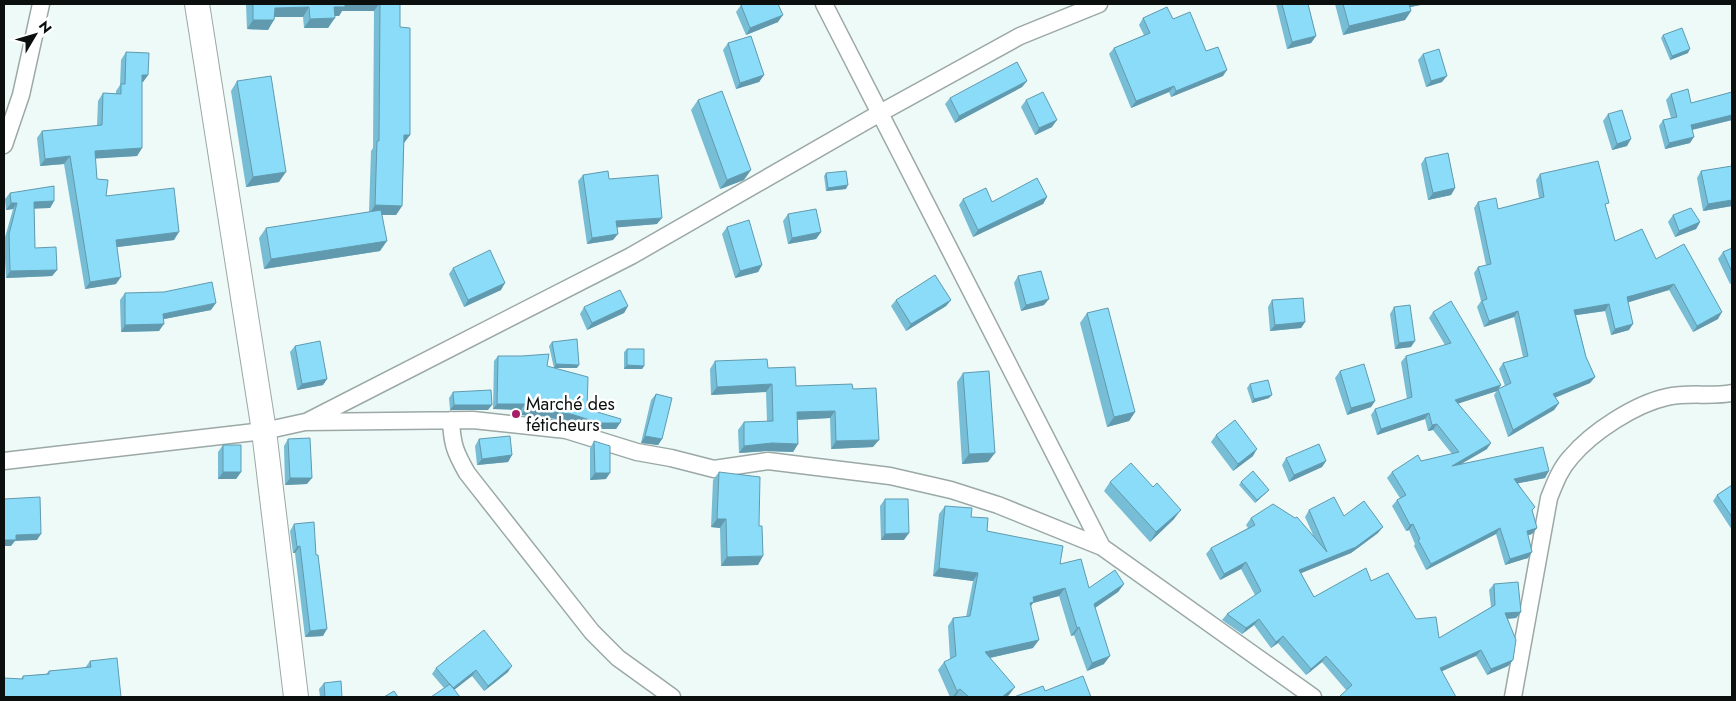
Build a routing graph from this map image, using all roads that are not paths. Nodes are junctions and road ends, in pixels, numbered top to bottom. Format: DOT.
graph roads {
  1 [pos="41,4"];
  2 [pos="197,4"];
  3 [pos="824,4"];
  4 [pos="1099,4"];
  5 [pos="880,113"];
  6 [pos="4,145"];
  7 [pos="1732,393"];
  8 [pos="451,420"];
  9 [pos="305,422"];
  10 [pos="264,431"];
  11 [pos="4,461"];
  12 [pos="1102,548"];
  13 [pos="296,697"];
  14 [pos="672,697"];
  15 [pos="1313,697"];
  16 [pos="1513,697"];
  1 -- 6 [label="street"];
  2 -- 10 [label="street"];
  3 -- 5 [label="street"];
  4 -- 5 [label="street"];
  5 -- 9 [label="street"];
  5 -- 12 [label="street"];
  7 -- 16 [label="street"];
  8 -- 9 [label="street"];
  8 -- 12 [label="street"];
  8 -- 14 [label="street"];
  9 -- 10 [label="street"];
  10 -- 11 [label="street"];
  10 -- 13 [label="street"];
  12 -- 15 [label="street"];
}
